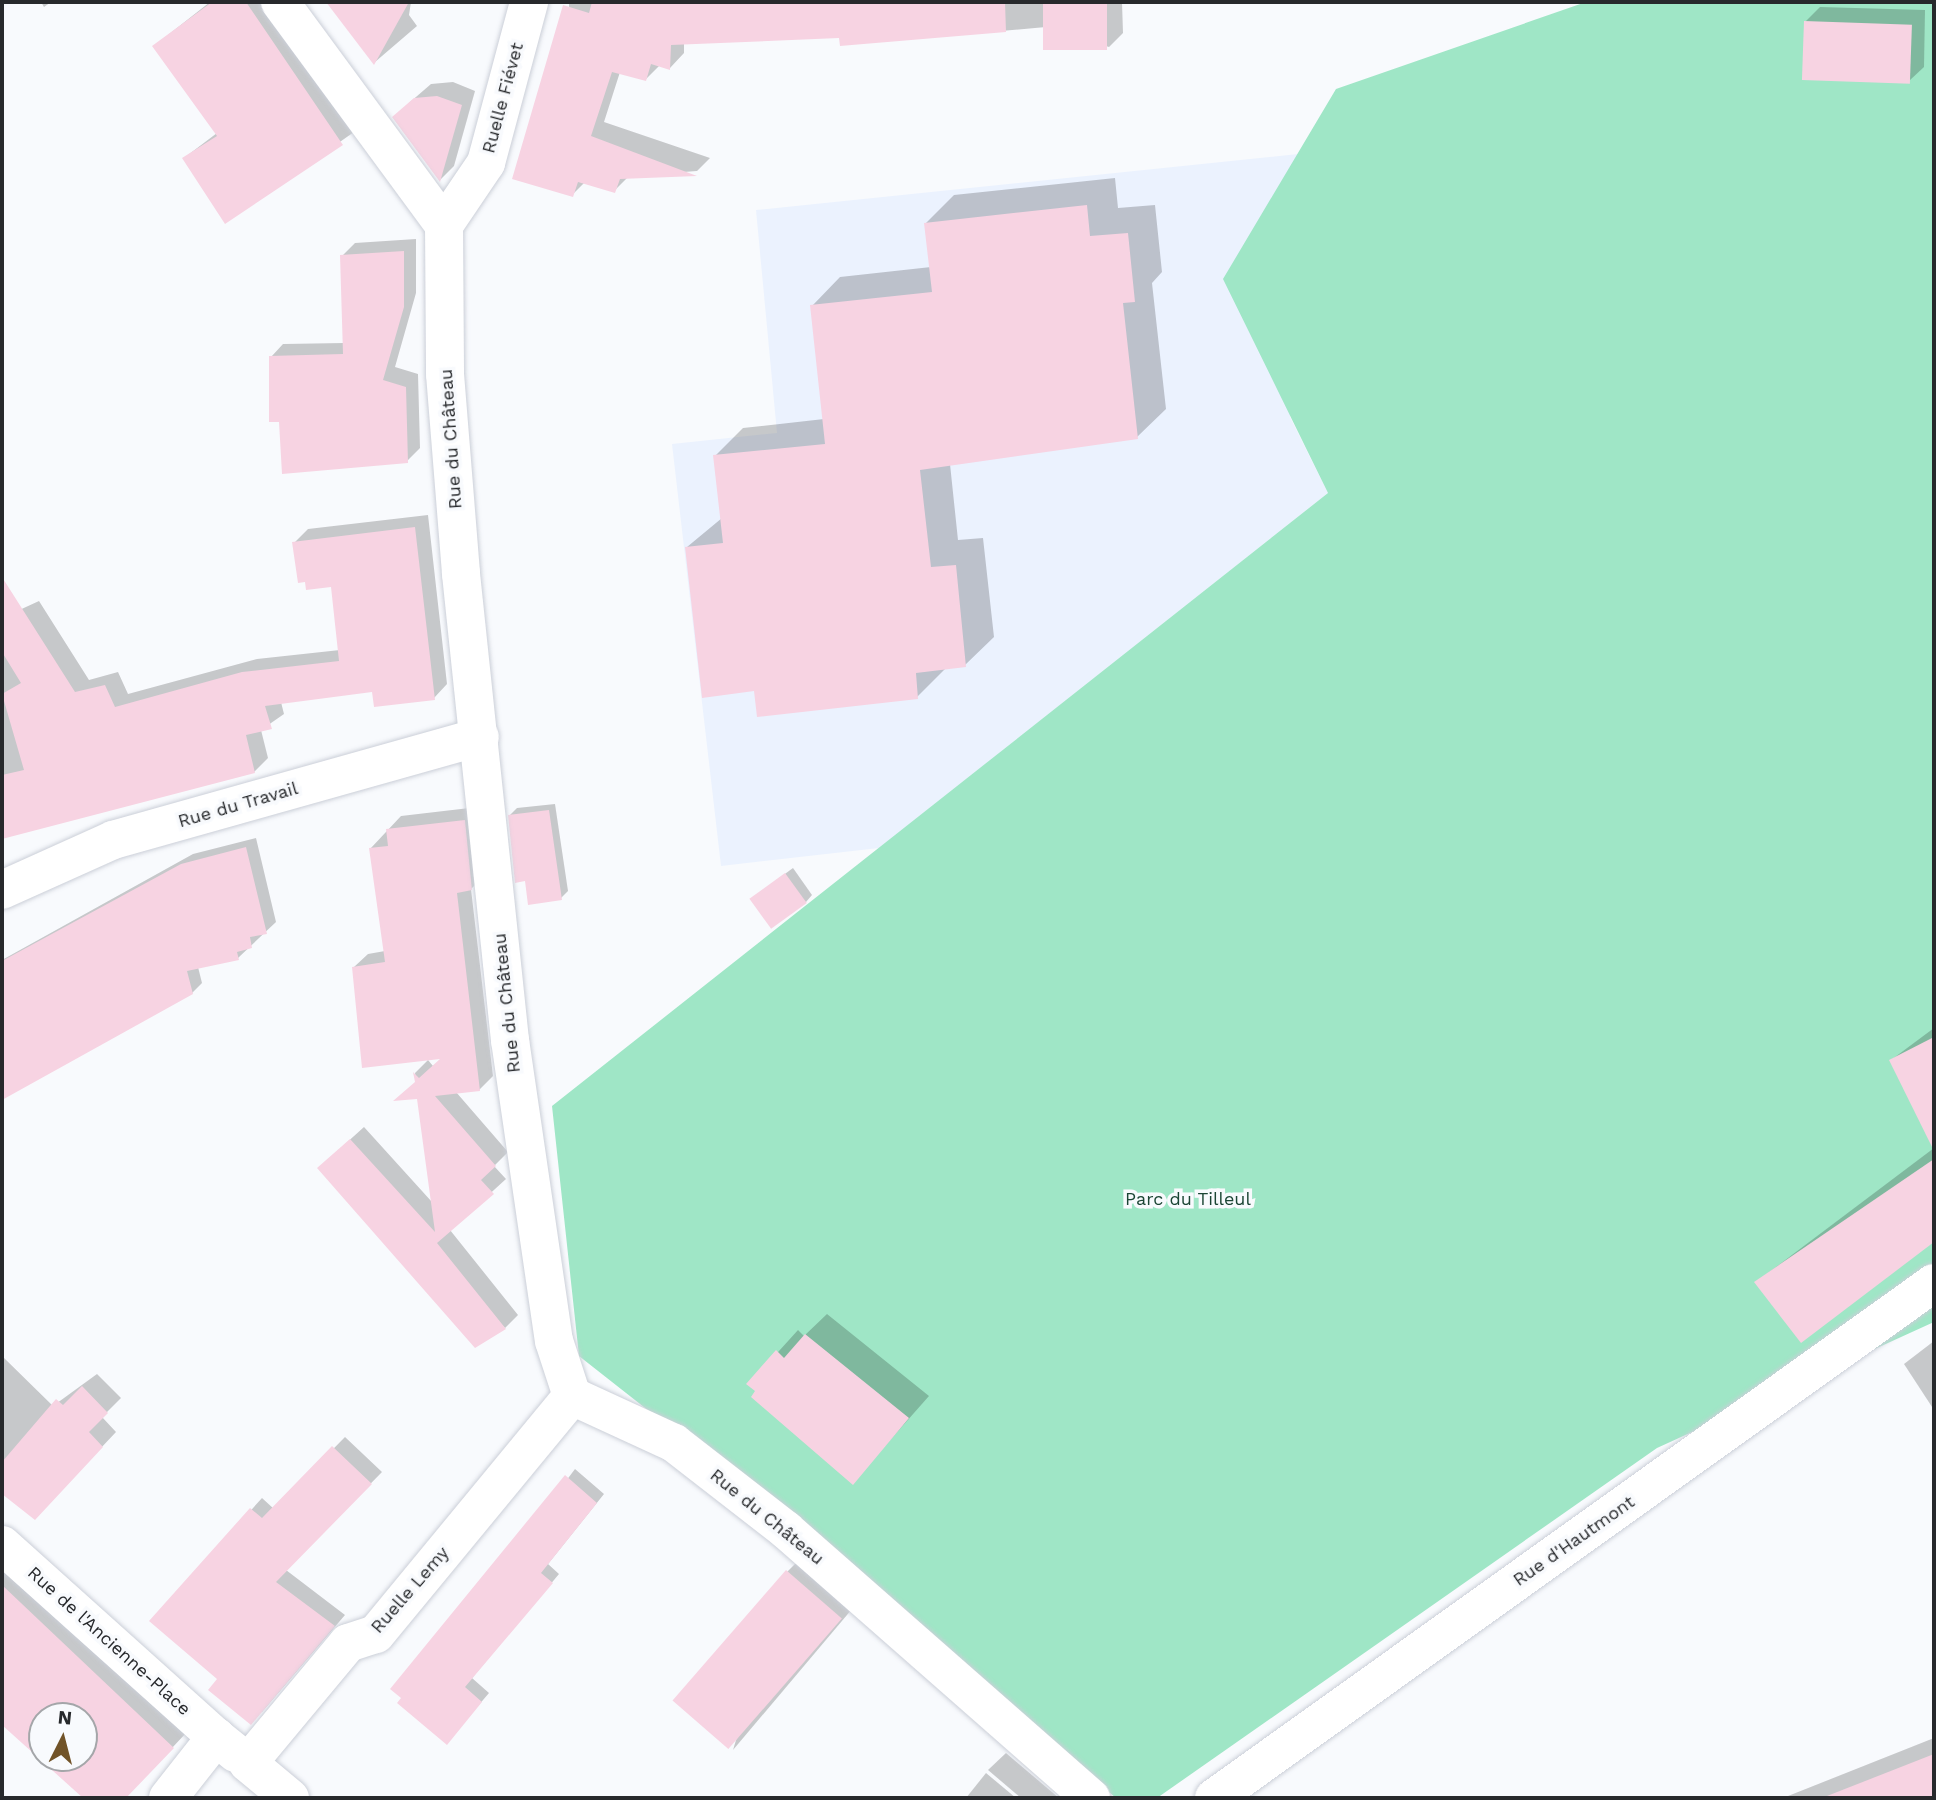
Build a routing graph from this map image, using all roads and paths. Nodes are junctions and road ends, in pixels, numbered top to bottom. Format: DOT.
graph roads {
  1 [pos="280,2"];
  2 [pos="529,2"];
  3 [pos="443,225"];
  4 [pos="480,737"];
  5 [pos="2,890"];
  6 [pos="1934,1283"];
  7 [pos="572,1396"];
  8 [pos="2,1545"];
  9 [pos="216,1737"];
  10 [pos="248,1763"];
  11 [pos="168,1798"];
  12 [pos="290,1798"];
  13 [pos="1091,1798"];
  14 [pos="1214,1798"];
  1 -- 3 [label="street"];
  2 -- 3 [label="street, Ruelle Fiévet"];
  3 -- 4 [label="street, Rue du Château"];
  4 -- 5 [label="street, Rue du Travail"];
  4 -- 7 [label="street, Rue du Château"];
  6 -- 14 [label="street, Rue d'Hautmont"];
  7 -- 10 [label="street, Ruelle Lemy"];
  7 -- 13 [label="street, Rue du Château"];
  8 -- 9 [label="street, Rue de l'Ancienne-Place"];
  9 -- 10 [label="street, Rue de l'Ancienne-Place"];
  9 -- 11 [label="street"];
  10 -- 12 [label="street"];
}
